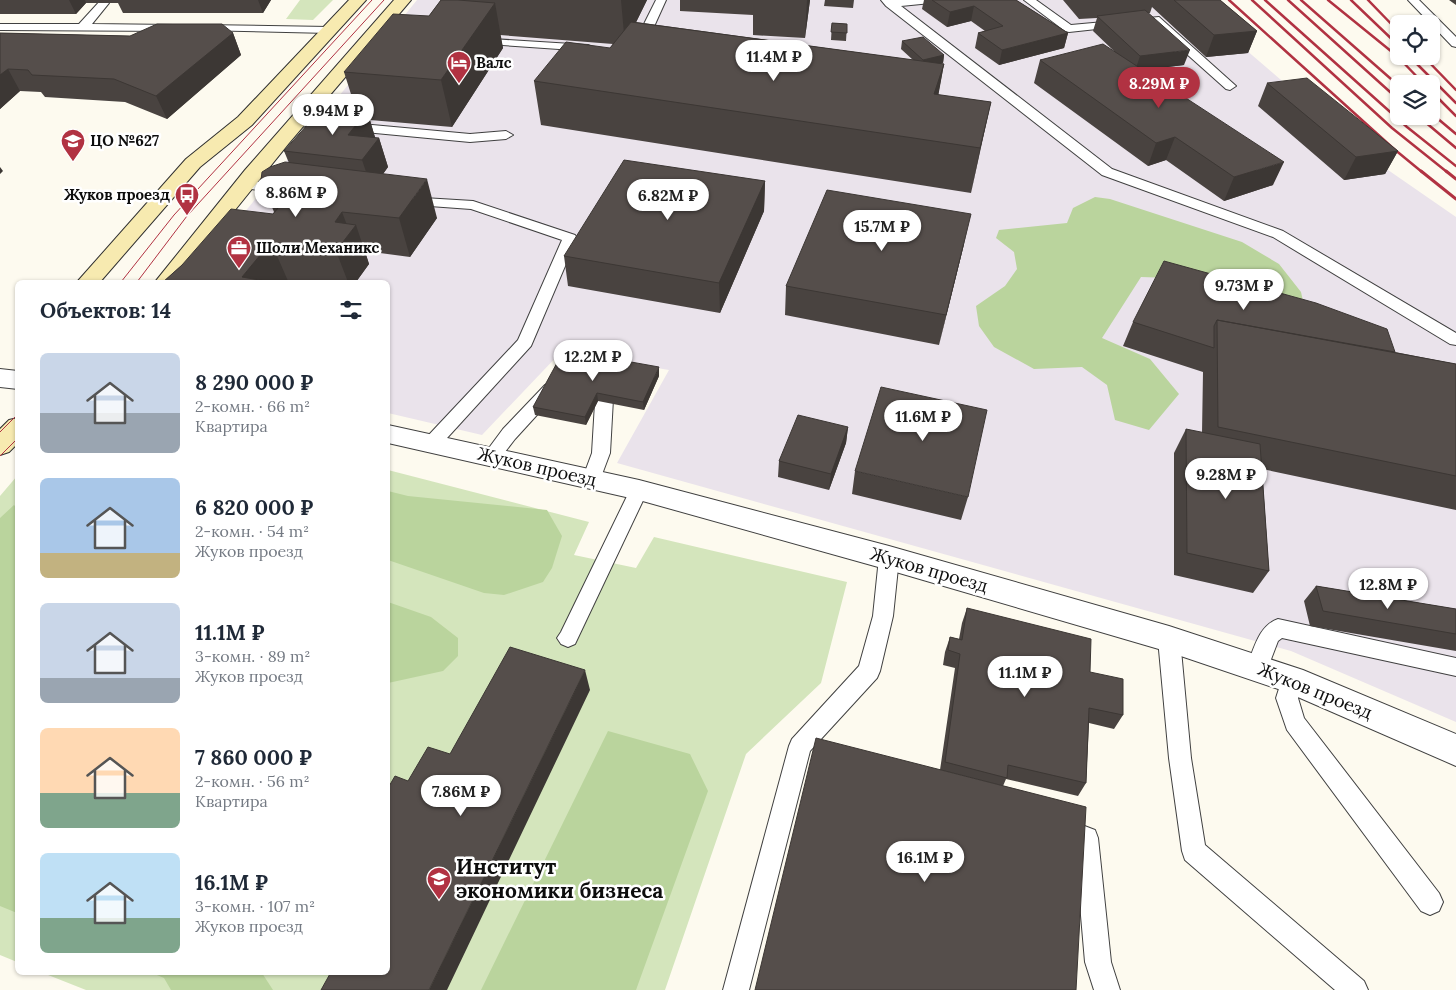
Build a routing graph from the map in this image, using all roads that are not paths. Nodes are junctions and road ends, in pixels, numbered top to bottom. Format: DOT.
graph roads {
  1 [pos="358,0"];
  2 [pos="404,0"];
  3 [pos="661,0"];
  4 [pos="931,0"];
  5 [pos="1028,0"];
  6 [pos="1413,0"];
  7 [pos="104,2"];
  8 [pos="888,2"];
  9 [pos="0,27"];
  10 [pos="83,27"];
  11 [pos="329,30"];
  12 [pos="465,40"];
  13 [pos="1456,44"];
  14 [pos="601,49"];
  15 [pos="627,49"];
  16 [pos="1230,86"];
  17 [pos="296,122"];
  18 [pos="506,135"];
  19 [pos="244,184"];
  20 [pos="308,193"];
  21 [pos="394,200"];
  22 [pos="90,280"];
  23 [pos="168,280"];
  24 [pos="1456,340"];
  25 [pos="0,378"];
  26 [pos="15,380"];
  27 [pos="15,430"];
  28 [pos="390,434"];
  29 [pos="431,444"];
  30 [pos="0,445"];
  31 [pos="492,456"];
  32 [pos="592,480"];
  33 [pos="639,490"];
  34 [pos="888,558"];
  35 [pos="568,638"];
  36 [pos="1169,639"];
  37 [pos="1456,667"];
  38 [pos="1257,668"];
  39 [pos="1292,680"];
  40 [pos="800,746"];
  41 [pos="1456,750"];
  42 [pos="828,755"];
  43 [pos="1041,823"];
  44 [pos="1430,902"];
  45 [pos="736,990"];
  46 [pos="1107,990"];
  47 [pos="1356,990"];
  1 -- 11 [label="main road"];
  2 -- 17 [label="main road"];
  3 -- 15 [label="lane"];
  4 -- 8 [label="lane"];
  5 -- 16 [label="lane"];
  6 -- 13 [label="lane"];
  7 -- 10 [label="lane"];
  8 -- 24 [label="lane"];
  9 -- 10 [label="lane"];
  10 -- 11 [label="lane"];
  11 -- 22 [label="main road"];
  12 -- 14 [label="lane"];
  17 -- 18 [label="lane"];
  17 -- 19 [label="main road"];
  19 -- 20 [label="lane"];
  19 -- 23 [label="main road"];
  21 -- 29 [label="lane"];
  25 -- 26 [label="street"];
  27 -- 30 [label="main road"];
  28 -- 29 [label="street, Жуков проезд"];
  29 -- 31 [label="street, Жуков проезд"];
  31 -- 32 [label="street, Жуков проезд"];
  31 -- 32 [label="lane"];
  32 -- 33 [label="street, Жуков проезд"];
  33 -- 34 [label="street, Жуков проезд"];
  33 -- 35 [label="lane"];
  34 -- 36 [label="street, Жуков проезд"];
  34 -- 40 [label="lane"];
  36 -- 38 [label="street, Жуков проезд"];
  36 -- 47 [label="lane"];
  37 -- 38 [label="lane"];
  38 -- 39 [label="street, Жуков проезд"];
  39 -- 41 [label="street, Жуков проезд"];
  39 -- 44 [label="lane"];
  40 -- 42 [label="lane"];
  40 -- 45 [label="lane"];
  43 -- 46 [label="lane"];
}
